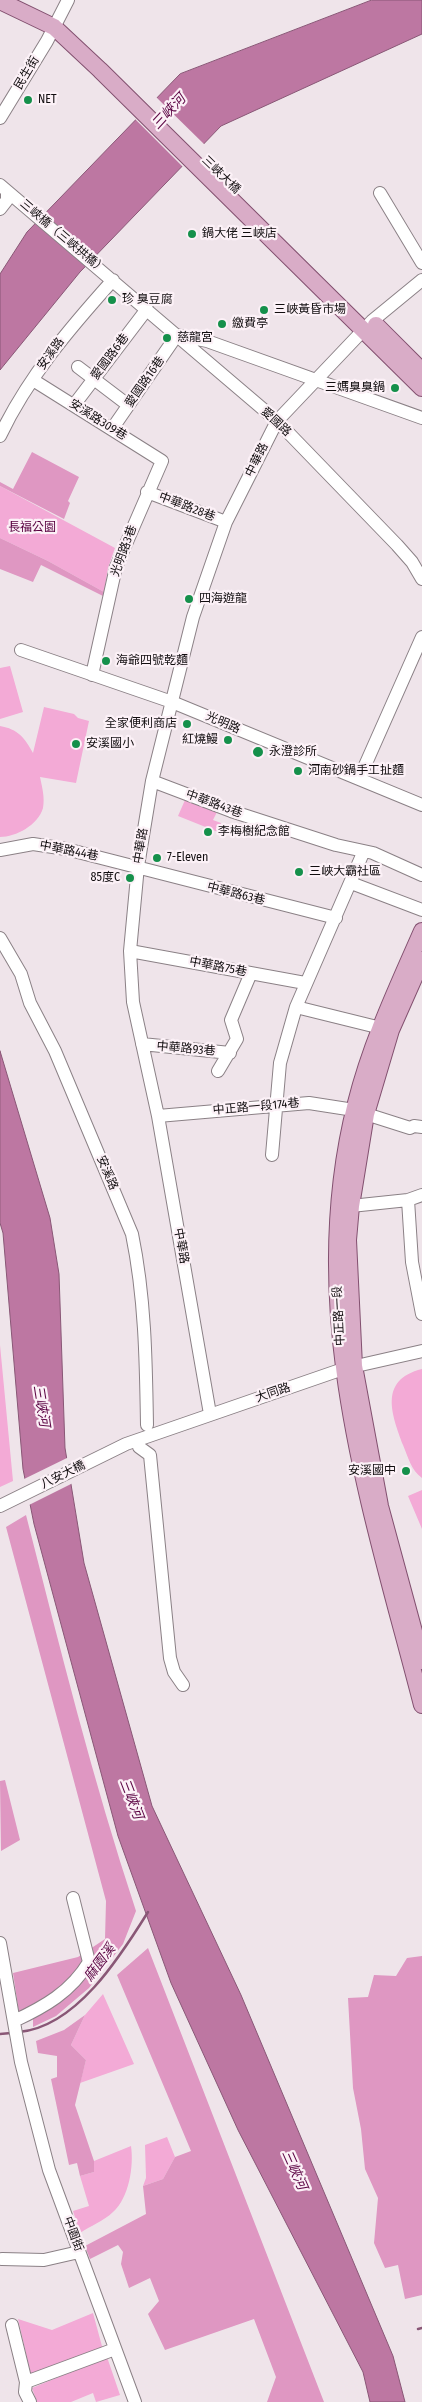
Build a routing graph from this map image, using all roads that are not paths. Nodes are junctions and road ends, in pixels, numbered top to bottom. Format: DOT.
graph roads {
  1 [pos="22,0"];
  2 [pos="68,0"];
  3 [pos="76,0"];
  4 [pos="0,1"];
  5 [pos="57,23"];
  6 [pos="0,118"];
  7 [pos="6,190"];
  8 [pos="380,193"];
  9 [pos="0,209"];
  10 [pos="422,264"];
  11 [pos="113,280"];
  12 [pos="422,280"];
  13 [pos="146,308"];
  14 [pos="363,320"];
  15 [pos="178,335"];
  16 [pos="78,367"];
  17 [pos="422,372"];
  18 [pos="94,379"];
  19 [pos="33,380"];
  20 [pos="316,381"];
  21 [pos="422,388"];
  22 [pos="74,406"];
  23 [pos="128,406"];
  24 [pos="422,418"];
  25 [pos="276,421"];
  26 [pos="112,429"];
  27 [pos="0,436"];
  28 [pos="162,461"];
  29 [pos="147,492"];
  30 [pos="226,522"];
  31 [pos="422,579"];
  32 [pos="422,636"];
  33 [pos="20,650"];
  34 [pos="92,675"];
  35 [pos="172,702"];
  36 [pos="359,779"];
  37 [pos="152,781"];
  38 [pos="422,805"];
  39 [pos="0,850"];
  40 [pos="363,853"];
  41 [pos="138,866"];
  42 [pos="422,875"];
  43 [pos="351,883"];
  44 [pos="422,910"];
  45 [pos="336,918"];
  46 [pos="422,931"];
  47 [pos="0,938"];
  48 [pos="130,950"];
  49 [pos="422,960"];
  50 [pos="251,973"];
  51 [pos="305,983"];
  52 [pos="296,1007"];
  53 [pos="380,1028"];
  54 [pos="142,1044"];
  55 [pos="230,1053"];
  56 [pos="218,1071"];
  57 [pos="277,1105"];
  58 [pos="360,1112"];
  59 [pos="158,1116"];
  60 [pos="422,1127"];
  61 [pos="272,1155"];
  62 [pos="422,1195"];
  63 [pos="408,1200"];
  64 [pos="350,1206"];
  65 [pos="422,1314"];
  66 [pos="422,1351"];
  67 [pos="349,1367"];
  68 [pos="210,1414"];
  69 [pos="147,1425"];
  70 [pos="126,1444"];
  71 [pos="139,1447"];
  72 [pos="0,1506"];
  73 [pos="422,1661"];
  74 [pos="183,1685"];
  75 [pos="422,1705"];
  76 [pos="73,1898"];
  77 [pos="0,1943"];
  78 [pos="14,2021"];
  79 [pos="79,2252"];
  80 [pos="2,2259"];
  81 [pos="12,2325"];
  82 [pos="115,2349"];
  83 [pos="26,2382"];
  84 [pos="30,2402"];
  85 [pos="135,2402"];
  1 -- 5 [label="main road"];
  2 -- 5 [label="street, 民生街"];
  3 -- 5 [label="street, 民生街"];
  4 -- 5 [label="main road"];
  5 -- 6 [label="street, 民生街"];
  5 -- 14 [label="main road, 三峽大橋"];
  7 -- 9 [label="street"];
  7 -- 11 [label="street, 三峽橋（三峽拱橋）"];
  8 -- 10 [label="street"];
  11 -- 13 [label="street, 愛國路"];
  11 -- 19 [label="street, 安溪路"];
  12 -- 14 [label="street, 中華路"];
  13 -- 15 [label="street, 愛國路"];
  13 -- 18 [label="street, 愛國路6巷"];
  14 -- 17 [label="main road"];
  14 -- 20 [label="street, 中華路"];
  14 -- 21 [label="main road"];
  15 -- 20 [label="street"];
  15 -- 23 [label="street, 愛國路16巷"];
  15 -- 25 [label="street, 愛國路"];
  16 -- 18 [label="street"];
  18 -- 22 [label="street, 愛國路6巷"];
  18 -- 23 [label="street"];
  19 -- 22 [label="street, 安溪路309巷"];
  19 -- 27 [label="street, 安溪路"];
  20 -- 24 [label="street"];
  20 -- 25 [label="street, 中華路"];
  22 -- 26 [label="street, 安溪路309巷"];
  23 -- 26 [label="street, 愛國路16巷"];
  25 -- 30 [label="street, 中華路"];
  25 -- 31 [label="street, 愛國路"];
  26 -- 28 [label="street, 安溪路309巷"];
  28 -- 29 [label="street, 光明路3巷"];
  29 -- 30 [label="street, 中華路28巷"];
  29 -- 34 [label="street, 光明路3巷"];
  30 -- 35 [label="street, 中華路"];
  32 -- 36 [label="street"];
  33 -- 34 [label="street, 光明路"];
  34 -- 35 [label="street, 光明路"];
  35 -- 36 [label="street, 光明路"];
  35 -- 37 [label="street, 中華路"];
  36 -- 38 [label="street, 光明路"];
  37 -- 40 [label="street, 中華路43巷"];
  37 -- 41 [label="street, 中華路"];
  39 -- 41 [label="street, 中華路44巷"];
  40 -- 42 [label="street, 中華路43巷"];
  40 -- 43 [label="street"];
  41 -- 45 [label="street, 中華路63巷"];
  41 -- 48 [label="street, 中華路"];
  43 -- 44 [label="street"];
  43 -- 45 [label="street"];
  45 -- 51 [label="street"];
  46 -- 53 [label="main road, 中正路一段"];
  47 -- 69 [label="street, 安溪路"];
  48 -- 50 [label="street, 中華路75巷"];
  48 -- 54 [label="street, 中華路"];
  49 -- 58 [label="main road, 中正路一段"];
  50 -- 51 [label="street, 中華路75巷"];
  50 -- 55 [label="street"];
  51 -- 52 [label="street"];
  52 -- 53 [label="street"];
  52 -- 57 [label="street"];
  53 -- 58 [label="main road, 中正路一段"];
  54 -- 55 [label="street, 中華路93巷"];
  54 -- 59 [label="street, 中華路"];
  55 -- 56 [label="street"];
  57 -- 58 [label="street, 中正路一段174巷"];
  57 -- 59 [label="street, 中正路一段174巷"];
  57 -- 61 [label="street"];
  58 -- 60 [label="street, 中正路一段174巷"];
  58 -- 64 [label="main road, 中正路一段"];
  58 -- 67 [label="main road, 中正路一段"];
  59 -- 68 [label="street, 中華路"];
  62 -- 63 [label="street"];
  63 -- 64 [label="street"];
  63 -- 65 [label="street"];
  64 -- 67 [label="main road, 中正路一段"];
  66 -- 67 [label="street, 大同路"];
  67 -- 68 [label="street, 大同路"];
  67 -- 73 [label="main road, 中正路一段"];
  67 -- 75 [label="main road, 中正路一段"];
  68 -- 70 [label="street, 大同路"];
  70 -- 72 [label="street, 八安大橋"];
  71 -- 74 [label="street"];
  76 -- 78 [label="street"];
  77 -- 78 [label="street"];
  78 -- 79 [label="street, 中園街"];
  79 -- 80 [label="street"];
  79 -- 82 [label="street, 中園街"];
  81 -- 83 [label="street"];
  82 -- 83 [label="street"];
  82 -- 85 [label="street, 中園街"];
  83 -- 84 [label="street"];
}
